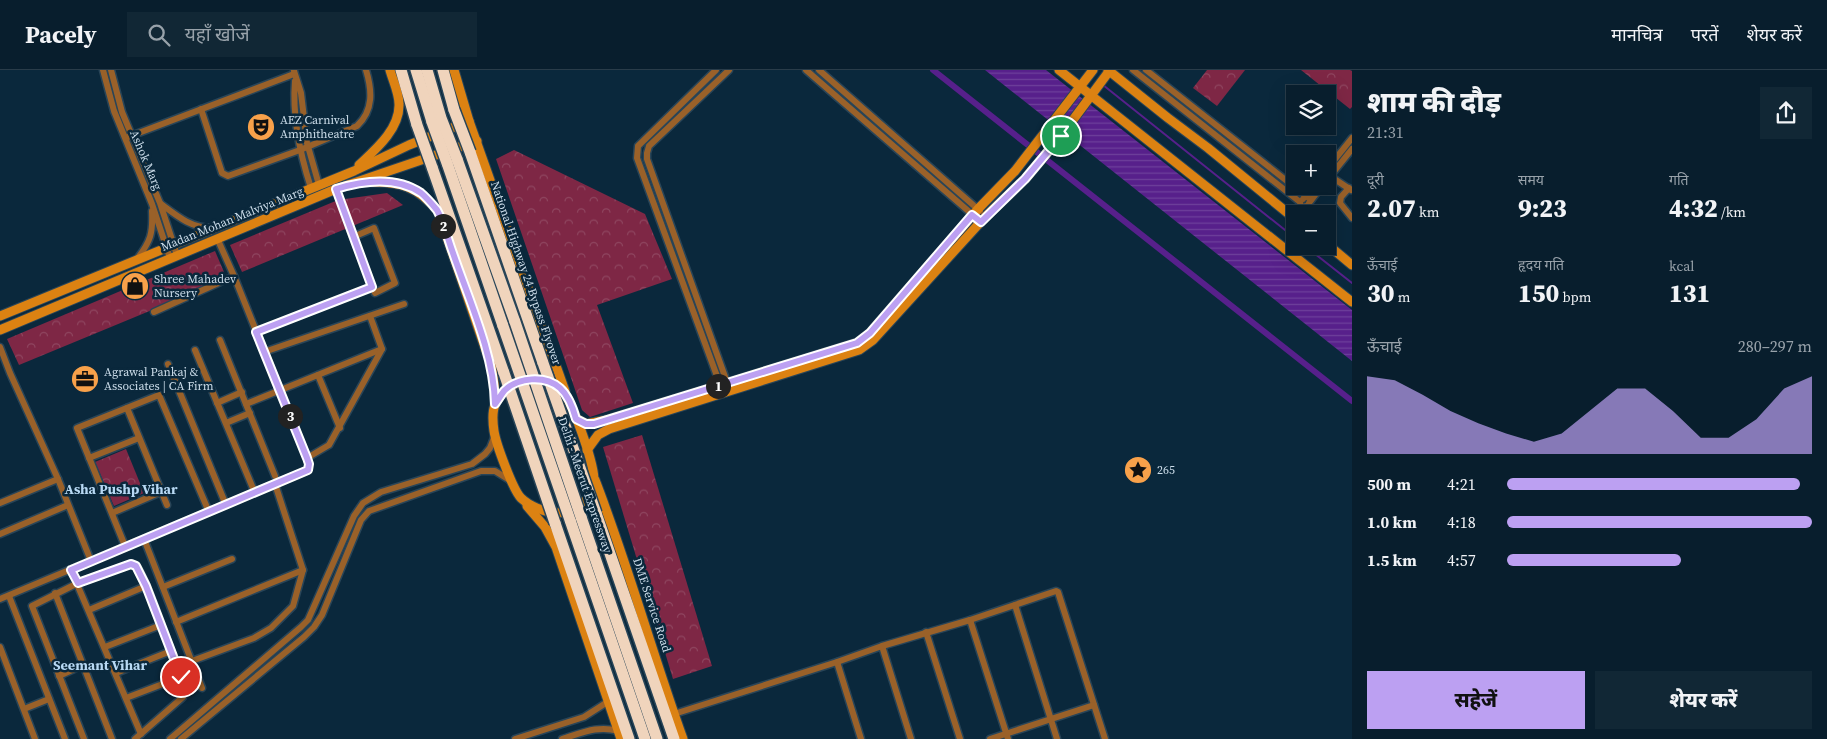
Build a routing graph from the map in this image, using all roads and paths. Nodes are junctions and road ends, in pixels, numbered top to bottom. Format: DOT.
graph roads {
  1 [pos="103,70"];
  2 [pos="111,70"];
  3 [pos="366,70"];
  4 [pos="390,70"];
  5 [pos="401,70"];
  6 [pos="416,70"];
  7 [pos="427,70"];
  8 [pos="443,70"];
  9 [pos="454,70"];
  10 [pos="716,70"];
  11 [pos="729,70"];
  12 [pos="806,70"];
  13 [pos="820,70"];
  14 [pos="1059,70"];
  15 [pos="1093,70"];
  16 [pos="1133,70"];
  17 [pos="1146,70"];
  18 [pos="1108,72"];
  19 [pos="294,74"];
  20 [pos="1081,87"];
  21 [pos="1092,95"];
  22 [pos="201,109"];
  23 [pos="437,120"];
  24 [pos="469,121"];
  25 [pos="132,135"];
  26 [pos="125,138"];
  27 [pos="1352,138"];
  28 [pos="477,141"];
  29 [pos="308,147"];
  30 [pos="1352,149"];
  31 [pos="300,150"];
  32 [pos="1336,158"];
  33 [pos="452,161"];
  34 [pos="1336,168"];
  35 [pos="354,170"];
  36 [pos="1336,181"];
  37 [pos="354,183"];
  38 [pos="315,186"];
  39 [pos="336,189"];
  40 [pos="1350,190"];
  41 [pos="1309,195"];
  42 [pos="1312,195"];
  43 [pos="1308,198"];
  44 [pos="160,203"];
  45 [pos="152,204"];
  46 [pos="1301,205"];
  47 [pos="1303,205"];
  48 [pos="1286,209"];
  49 [pos="975,212"];
  50 [pos="1352,218"];
  51 [pos="984,219"];
  52 [pos="214,228"];
  53 [pos="353,237"];
  54 [pos="217,238"];
  55 [pos="171,246"];
  56 [pos="1336,252"];
  57 [pos="173,257"];
  58 [pos="137,260"];
  59 [pos="1352,265"];
  60 [pos="234,276"];
  61 [pos="372,287"];
  62 [pos="1352,302"];
  63 [pos="404,304"];
  64 [pos="154,312"];
  65 [pos="0,316"];
  66 [pos="370,316"];
  67 [pos="0,330"];
  68 [pos="256,332"];
  69 [pos="220,340"];
  70 [pos="0,347"];
  71 [pos="382,349"];
  72 [pos="195,350"];
  73 [pos="264,352"];
  74 [pos="168,364"];
  75 [pos="318,375"];
  76 [pos="725,388"];
  77 [pos="279,390"];
  78 [pos="242,392"];
  79 [pos="567,397"];
  80 [pos="217,403"];
  81 [pos="246,404"];
  82 [pos="495,404"];
  83 [pos="127,408"];
  84 [pos="250,413"];
  85 [pos="576,419"];
  86 [pos="226,423"];
  87 [pos="340,428"];
  88 [pos="495,435"];
  89 [pos="139,438"];
  90 [pos="587,450"];
  91 [pos="89,458"];
  92 [pos="307,458"];
  93 [pos="275,476"];
  94 [pos="58,479"];
  95 [pos="595,480"];
  96 [pos="512,482"];
  97 [pos="275,484"];
  98 [pos="161,492"];
  99 [pos="381,492"];
  100 [pos="254,493"];
  101 [pos="520,498"];
  102 [pos="389,502"];
  103 [pos="0,503"];
  104 [pos="68,505"];
  105 [pos="226,505"];
  106 [pos="167,506"];
  107 [pos="209,512"];
  108 [pos="112,513"];
  109 [pos="0,534"];
  110 [pos="144,539"];
  111 [pos="125,546"];
  112 [pos="232,559"];
  113 [pos="91,562"];
  114 [pos="71,570"];
  115 [pos="303,570"];
  116 [pos="78,583"];
  117 [pos="146,586"];
  118 [pos="163,587"];
  119 [pos="55,593"];
  120 [pos="9,596"];
  121 [pos="0,600"];
  122 [pos="1015,606"];
  123 [pos="89,610"];
  124 [pos="970,620"];
  125 [pos="176,622"];
  126 [pos="161,625"];
  127 [pos="926,632"];
  128 [pos="882,646"];
  129 [pos="0,647"];
  130 [pos="105,647"];
  131 [pos="171,651"];
  132 [pos="192,661"];
  133 [pos="837,662"];
  134 [pos="626,665"];
  135 [pos="83,666"];
  136 [pos="116,674"];
  137 [pos="59,676"];
  138 [pos="181,677"];
  139 [pos="202,688"];
  140 [pos="126,698"];
  141 [pos="50,699"];
  142 [pos="609,701"];
  143 [pos="1094,705"];
  144 [pos="24,709"];
  145 [pos="674,714"];
  146 [pos="1051,719"];
  147 [pos="141,734"];
  148 [pos="624,736"];
  149 [pos="1007,736"];
  150 [pos="35,739"];
  151 [pos="65,739"];
  152 [pos="84,739"];
  153 [pos="112,739"];
  154 [pos="135,739"];
  155 [pos="170,739"];
  156 [pos="181,739"];
  157 [pos="515,739"];
  158 [pos="562,739"];
  159 [pos="645,739"];
  160 [pos="657,739"];
  161 [pos="674,739"];
  162 [pos="683,739"];
  163 [pos="861,739"];
  164 [pos="911,739"];
  165 [pos="960,739"];
  166 [pos="990,739"];
  167 [pos="1057,739"];
  168 [pos="1105,739"];
  1 -- 26 [label="street, Ashok Marg"];
  2 -- 25 [label="street, Ashok Marg"];
  3 -- 29 [label="street"];
  4 -- 35 [label="main road"];
  5 -- 148 [label="highway, bridge"];
  6 -- 23 [label="highway, Delhi - Meerut Expressway"];
  7 -- 23 [label="highway, Delhi - Meerut Expressway"];
  8 -- 161 [label="highway, National Highway 24 Bypass Flyover, bridge"];
  9 -- 24 [label="main road"];
  10 -- 76 [label="street"];
  11 -- 76 [label="street"];
  12 -- 49 [label="street"];
  13 -- 49 [label="street"];
  14 -- 20 [label="main road"];
  15 -- 20 [label="main road"];
  16 -- 46 [label="street"];
  17 -- 43 [label="street"];
  18 -- 21 [label="main road"];
  18 -- 48 [label="main road"];
  19 -- 22 [label="street"];
  19 -- 29 [label="street"];
  19 -- 31 [label="street"];
  20 -- 21 [label="main road"];
  20 -- 49 [label="main road"];
  21 -- 51 [label="main road"];
  21 -- 62 [label="main road"];
  22 -- 25 [label="street"];
  22 -- 31 [label="street"];
  23 -- 33 [label="highway, Delhi - Meerut Expressway, bridge"];
  24 -- 28 [label="main road"];
  24 -- 35 [label="main road, Madan Mohan Malviya Marg"];
  25 -- 26 [label="street"];
  25 -- 44 [label="street, Ashok Marg"];
  26 -- 45 [label="street, Ashok Marg"];
  27 -- 32 [label="street"];
  28 -- 37 [label="main road, Madan Mohan Malviya Marg"];
  28 -- 79 [label="main road"];
  29 -- 31 [label="street"];
  29 -- 38 [label="street"];
  30 -- 34 [label="street"];
  31 -- 38 [label="street"];
  33 -- 134 [label="highway, Delhi - Meerut Expressway, bridge"];
  33 -- 134 [label="highway, Delhi - Meerut Expressway, bridge"];
  35 -- 38 [label="main road, Madan Mohan Malviya Marg"];
  36 -- 40 [label="street"];
  37 -- 39 [label="main road, Madan Mohan Malviya Marg"];
  37 -- 82 [label="main road"];
  38 -- 52 [label="main road, Madan Mohan Malviya Marg"];
  39 -- 53 [label="street"];
  39 -- 54 [label="main road, Madan Mohan Malviya Marg"];
  40 -- 50 [label="street"];
  41 -- 43 [label="street"];
  42 -- 43 [label="street"];
  43 -- 47 [label="street"];
  44 -- 52 [label="street"];
  44 -- 55 [label="street, Ashok Marg"];
  45 -- 55 [label="street, Ashok Marg"];
  45 -- 58 [label="street"];
  49 -- 51 [label="street"];
  49 -- 76 [label="main road"];
  51 -- 76 [label="main road"];
  52 -- 55 [label="main road, Madan Mohan Malviya Marg"];
  53 -- 61 [label="street"];
  53 -- 61 [label="street"];
  54 -- 57 [label="main road, Madan Mohan Malviya Marg"];
  54 -- 60 [label="street"];
  55 -- 57 [label="street, Ashok Marg"];
  55 -- 58 [label="main road, Madan Mohan Malviya Marg"];
  56 -- 59 [label="main road"];
  57 -- 67 [label="main road, Madan Mohan Malviya Marg"];
  58 -- 65 [label="main road, Madan Mohan Malviya Marg"];
  60 -- 64 [label="street"];
  60 -- 68 [label="street"];
  61 -- 68 [label="street"];
  63 -- 66 [label="street"];
  66 -- 71 [label="street"];
  66 -- 73 [label="street"];
  68 -- 73 [label="street"];
  69 -- 78 [label="street"];
  70 -- 94 [label="street"];
  71 -- 75 [label="street"];
  71 -- 87 [label="street"];
  72 -- 80 [label="street"];
  73 -- 77 [label="street"];
  74 -- 105 [label="street"];
  75 -- 77 [label="street"];
  75 -- 87 [label="street"];
  76 -- 85 [label="main road"];
  76 -- 90 [label="main road"];
  77 -- 81 [label="street"];
  77 -- 92 [label="street"];
  78 -- 80 [label="street"];
  78 -- 81 [label="street"];
  79 -- 82 [label="main road"];
  79 -- 85 [label="main road"];
  80 -- 86 [label="street"];
  81 -- 84 [label="street"];
  82 -- 88 [label="main road"];
  83 -- 89 [label="street"];
  83 -- 91 [label="street"];
  83 -- 107 [label="street"];
  84 -- 86 [label="street"];
  84 -- 93 [label="street"];
  85 -- 90 [label="main road"];
  86 -- 100 [label="street"];
  87 -- 92 [label="street"];
  88 -- 96 [label="main road"];
  88 -- 99 [label="street"];
  89 -- 91 [label="street"];
  89 -- 98 [label="street"];
  90 -- 95 [label="main road"];
  91 -- 108 [label="street"];
  92 -- 97 [label="street"];
  94 -- 103 [label="street"];
  94 -- 104 [label="street"];
  95 -- 101 [label="main road"];
  95 -- 145 [label="main road, DME Service Road"];
  96 -- 101 [label="main road"];
  96 -- 102 [label="street"];
  97 -- 100 [label="street"];
  97 -- 115 [label="street"];
  98 -- 106 [label="street"];
  98 -- 108 [label="street"];
  99 -- 102 [label="street"];
  99 -- 155 [label="street"];
  100 -- 105 [label="street"];
  101 -- 142 [label="main road"];
  102 -- 156 [label="street"];
  104 -- 109 [label="street"];
  104 -- 113 [label="street"];
  105 -- 107 [label="street"];
  107 -- 110 [label="street"];
  108 -- 111 [label="street"];
  110 -- 111 [label="street"];
  110 -- 118 [label="street"];
  111 -- 113 [label="street"];
  112 -- 118 [label="street"];
  113 -- 114 [label="street"];
  114 -- 116 [label="street"];
  114 -- 120 [label="street"];
  115 -- 125 [label="street"];
  115 -- 132 [label="street"];
  116 -- 117 [label="street"];
  116 -- 119 [label="street"];
  116 -- 123 [label="street"];
  117 -- 123 [label="street"];
  117 -- 126 [label="street"];
  118 -- 125 [label="street"];
  119 -- 135 [label="street"];
  119 -- 137 [label="street"];
  120 -- 121 [label="street"];
  120 -- 141 [label="street"];
  122 -- 124 [label="street"];
  122 -- 143 [label="street"];
  122 -- 146 [label="street"];
  123 -- 130 [label="street"];
  124 -- 127 [label="street"];
  124 -- 149 [label="street"];
  125 -- 132 [label="street"];
  126 -- 130 [label="street"];
  126 -- 131 [label="street"];
  127 -- 128 [label="street"];
  127 -- 165 [label="street"];
  128 -- 133 [label="street"];
  128 -- 164 [label="street"];
  129 -- 144 [label="street"];
  130 -- 136 [label="street"];
  131 -- 136 [label="street"];
  131 -- 138 [label="street"];
  132 -- 139 [label="street"];
  133 -- 145 [label="street"];
  133 -- 163 [label="street"];
  134 -- 159 [label="highway, Delhi - Meerut Expressway"];
  134 -- 160 [label="highway, Delhi - Meerut Expressway"];
  135 -- 137 [label="street"];
  135 -- 153 [label="street"];
  136 -- 140 [label="street"];
  137 -- 152 [label="street"];
  138 -- 140 [label="street"];
  138 -- 147 [label="street"];
  140 -- 147 [label="street"];
  141 -- 144 [label="street"];
  141 -- 151 [label="street"];
  142 -- 148 [label="main road"];
  142 -- 157 [label="street"];
  143 -- 146 [label="street"];
  143 -- 168 [label="street"];
  144 -- 150 [label="street"];
  145 -- 162 [label="main road, DME Service Road"];
  146 -- 149 [label="street"];
  146 -- 167 [label="street"];
  147 -- 154 [label="street"];
  148 -- 158 [label="street"];
  149 -- 166 [label="street"];
}
